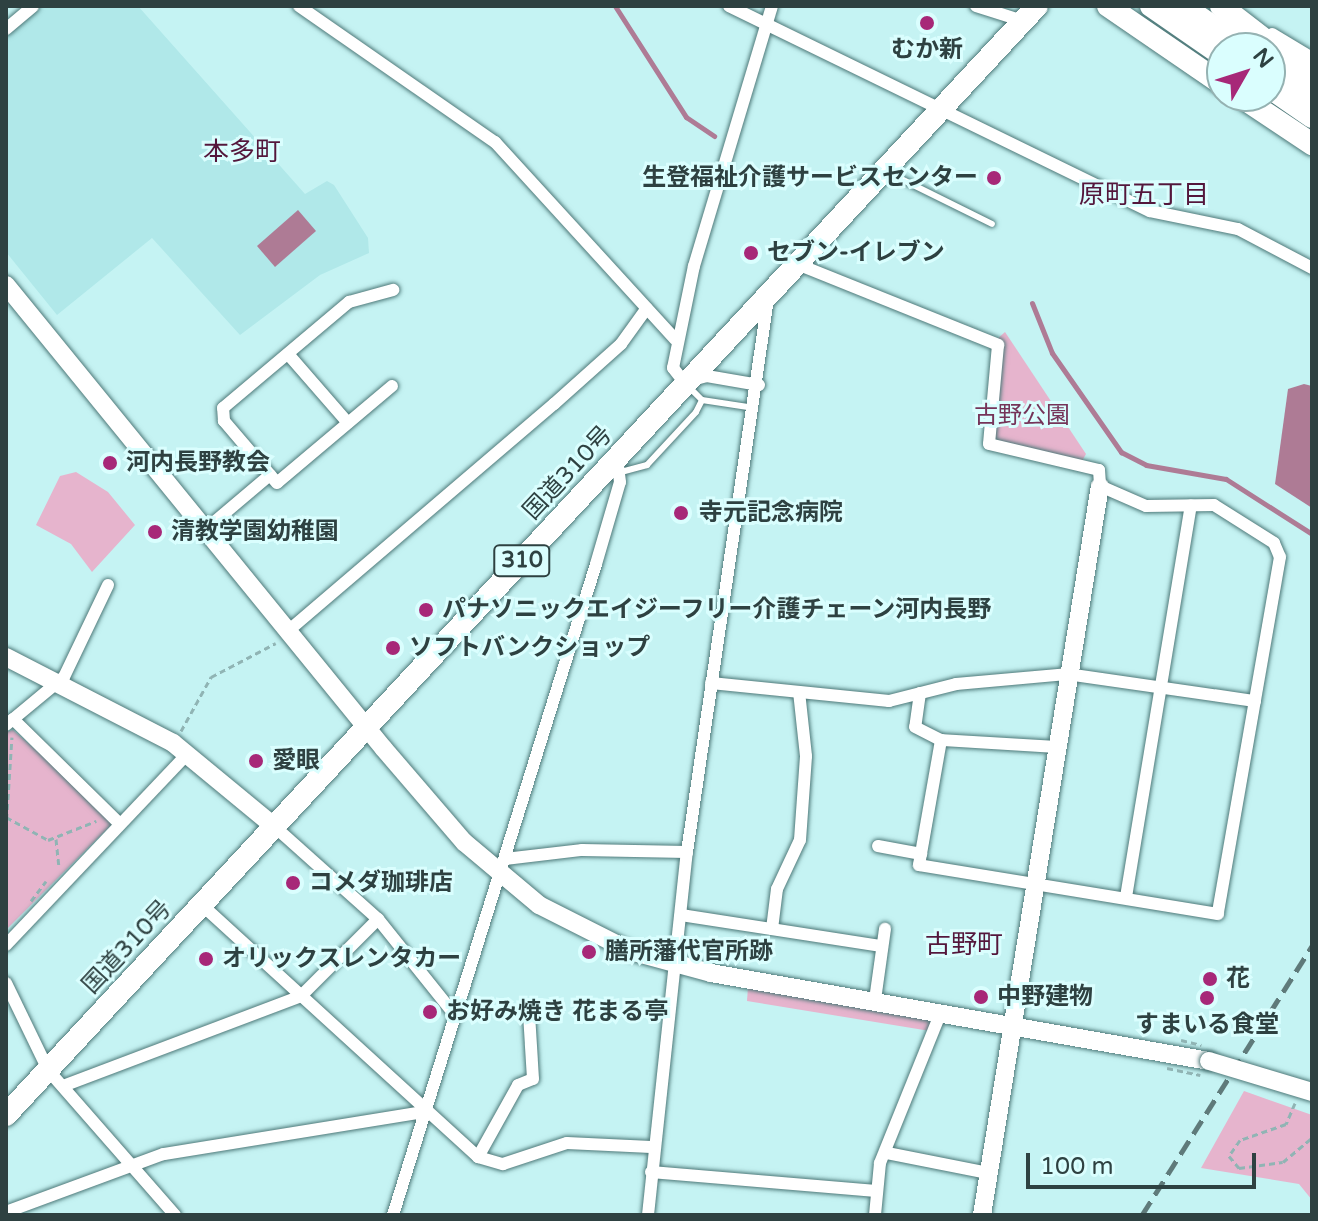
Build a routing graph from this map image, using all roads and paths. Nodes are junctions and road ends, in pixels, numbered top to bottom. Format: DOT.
graph roads {
  1 [pos="33,6"];
  2 [pos="299,6"];
  3 [pos="729,6"];
  4 [pos="772,6"];
  5 [pos="976,6"];
  6 [pos="1108,6"];
  7 [pos="1151,6"];
  8 [pos="1183,6"];
  9 [pos="1222,6"];
  10 [pos="1030,14"];
  11 [pos="766,27"];
  12 [pos="6,29"];
  13 [pos="1221,32"];
  14 [pos="1206,44"];
  15 [pos="1183,58"];
  16 [pos="1312,58"];
  17 [pos="1206,73"];
  18 [pos="1286,76"];
  19 [pos="1312,76"];
  20 [pos="1206,77"];
  21 [pos="1312,94"];
  22 [pos="1286,99"];
  23 [pos="939,111"];
  24 [pos="1250,112"];
  25 [pos="1264,112"];
  26 [pos="1312,117"];
  27 [pos="1312,144"];
  28 [pos="1312,156"];
  29 [pos="884,170"];
  30 [pos="992,224"];
  31 [pos="797,264"];
  32 [pos="1312,268"];
  33 [pos="6,285"];
  34 [pos="393,290"];
  35 [pos="769,294"];
  36 [pos="647,308"];
  37 [pos="675,339"];
  38 [pos="288,354"];
  39 [pos="684,382"];
  40 [pos="759,385"];
  41 [pos="392,386"];
  42 [pos="702,400"];
  43 [pos="756,409"];
  44 [pos="348,423"];
  45 [pos="619,465"];
  46 [pos="270,475"];
  47 [pos="1100,486"];
  48 [pos="1191,505"];
  49 [pos="206,529"];
  50 [pos="108,585"];
  51 [pos="283,636"];
  52 [pos="6,657"];
  53 [pos="1067,674"];
  54 [pos="711,683"];
  55 [pos="56,684"];
  56 [pos="1160,688"];
  57 [pos="799,692"];
  58 [pos="920,693"];
  59 [pos="1255,701"];
  60 [pos="9,722"];
  61 [pos="369,730"];
  62 [pos="179,734"];
  63 [pos="941,740"];
  64 [pos="1055,747"];
  65 [pos="186,755"];
  66 [pos="7,818"];
  67 [pos="118,822"];
  68 [pos="275,827"];
  69 [pos="6,829"];
  70 [pos="56,839"];
  71 [pos="878,846"];
  72 [pos="687,852"];
  73 [pos="921,854"];
  74 [pos="503,868"];
  75 [pos="1033,881"];
  76 [pos="1126,897"];
  77 [pos="202,905"];
  78 [pos="39,910"];
  79 [pos="681,915"];
  80 [pos="378,919"];
  81 [pos="772,929"];
  82 [pos="885,929"];
  83 [pos="6,945"];
  84 [pos="882,946"];
  85 [pos="674,963"];
  86 [pos="6,983"];
  87 [pos="301,996"];
  88 [pos="875,1000"];
  89 [pos="941,1012"];
  90 [pos="529,1013"];
  91 [pos="455,1015"];
  92 [pos="1011,1024"];
  93 [pos="55,1078"];
  94 [pos="1304,1096"];
  95 [pos="424,1112"];
  96 [pos="6,1115"];
  97 [pos="1312,1138"];
  98 [pos="651,1147"];
  99 [pos="887,1153"];
  100 [pos="478,1157"];
  101 [pos="127,1166"];
  102 [pos="651,1172"];
  103 [pos="988,1173"];
  104 [pos="876,1191"];
  105 [pos="6,1212"];
  106 [pos="175,1215"];
  107 [pos="393,1215"];
  108 [pos="648,1215"];
  109 [pos="875,1215"];
  110 [pos="982,1215"];
  1 -- 12 [label="street"];
  2 -- 36 [label="street"];
  3 -- 11 [label="street"];
  4 -- 11 [label="street"];
  5 -- 10 [label="street"];
  6 -- 15 [label="highway"];
  7 -- 14 [label="highway"];
  8 -- 13 [label="highway"];
  9 -- 16 [label="street"];
  9 -- 19 [label="highway"];
  10 -- 23 [label="highway, 国道310号 / 310"];
  11 -- 23 [label="street"];
  11 -- 37 [label="street"];
  15 -- 17 [label="highway"];
  15 -- 20 [label="street"];
  18 -- 21 [label="highway"];
  22 -- 26 [label="highway"];
  23 -- 29 [label="highway, 国道310号 / 310"];
  23 -- 32 [label="street"];
  24 -- 28 [label="street"];
  25 -- 27 [label="highway"];
  29 -- 30 [label="lane"];
  29 -- 31 [label="highway, 国道310号 / 310"];
  31 -- 35 [label="highway, 国道310号 / 310"];
  31 -- 47 [label="street"];
  33 -- 49 [label="street"];
  34 -- 38 [label="street"];
  35 -- 39 [label="highway, 国道310号 / 310"];
  35 -- 40 [label="street"];
  36 -- 37 [label="street"];
  36 -- 51 [label="street"];
  37 -- 39 [label="street"];
  38 -- 44 [label="street"];
  38 -- 46 [label="street"];
  39 -- 40 [label="street"];
  39 -- 42 [label="lane"];
  39 -- 45 [label="highway, 国道310号 / 310"];
  40 -- 43 [label="street"];
  41 -- 44 [label="street"];
  42 -- 43 [label="lane"];
  42 -- 45 [label="lane"];
  43 -- 54 [label="street"];
  44 -- 46 [label="street"];
  45 -- 61 [label="highway, 国道310号 / 310"];
  45 -- 74 [label="street"];
  46 -- 49 [label="street"];
  47 -- 48 [label="street"];
  47 -- 53 [label="street"];
  48 -- 56 [label="street"];
  48 -- 59 [label="street"];
  49 -- 51 [label="street"];
  50 -- 55 [label="street"];
  51 -- 61 [label="street"];
  51 -- 62 [label="path"];
  52 -- 55 [label="street"];
  53 -- 56 [label="street"];
  53 -- 58 [label="street"];
  53 -- 64 [label="street"];
  54 -- 57 [label="street"];
  54 -- 72 [label="street"];
  55 -- 60 [label="street"];
  55 -- 65 [label="street"];
  56 -- 59 [label="street"];
  56 -- 76 [label="street"];
  57 -- 58 [label="street"];
  57 -- 81 [label="street"];
  58 -- 63 [label="street"];
  59 -- 76 [label="street"];
  60 -- 66 [label="path"];
  60 -- 67 [label="street"];
  61 -- 68 [label="highway, 国道310号 / 310"];
  61 -- 74 [label="street"];
  63 -- 64 [label="street"];
  63 -- 73 [label="street"];
  64 -- 75 [label="street"];
  65 -- 67 [label="street"];
  65 -- 68 [label="street"];
  66 -- 69 [label="path"];
  66 -- 70 [label="path"];
  67 -- 70 [label="path"];
  67 -- 78 [label="street"];
  68 -- 77 [label="highway, 国道310号 / 310"];
  68 -- 80 [label="street"];
  70 -- 78 [label="path"];
  71 -- 73 [label="street"];
  72 -- 74 [label="street"];
  72 -- 79 [label="street"];
  73 -- 75 [label="street"];
  74 -- 85 [label="street"];
  74 -- 91 [label="street"];
  75 -- 76 [label="street"];
  75 -- 92 [label="street"];
  77 -- 87 [label="street"];
  77 -- 93 [label="highway, 国道310号 / 310"];
  78 -- 83 [label="street"];
  79 -- 81 [label="street"];
  79 -- 85 [label="street"];
  80 -- 87 [label="street"];
  80 -- 91 [label="street"];
  81 -- 84 [label="street"];
  82 -- 84 [label="street"];
  84 -- 88 [label="street"];
  85 -- 88 [label="street"];
  85 -- 98 [label="street"];
  86 -- 93 [label="street"];
  87 -- 93 [label="street"];
  87 -- 95 [label="street"];
  88 -- 89 [label="street"];
  89 -- 92 [label="street"];
  89 -- 99 [label="street"];
  90 -- 100 [label="street"];
  91 -- 95 [label="street"];
  92 -- 94 [label="street, bridge"];
  92 -- 103 [label="street"];
  93 -- 96 [label="highway, 国道310号 / 310"];
  93 -- 101 [label="street"];
  94 -- 97 [label="path"];
  95 -- 100 [label="street"];
  95 -- 101 [label="street"];
  95 -- 107 [label="street"];
  98 -- 100 [label="street"];
  98 -- 102 [label="street"];
  99 -- 103 [label="street"];
  99 -- 104 [label="street"];
  101 -- 105 [label="street"];
  101 -- 106 [label="street"];
  102 -- 104 [label="street"];
  102 -- 108 [label="street"];
  103 -- 110 [label="street"];
  104 -- 109 [label="street"];
}
